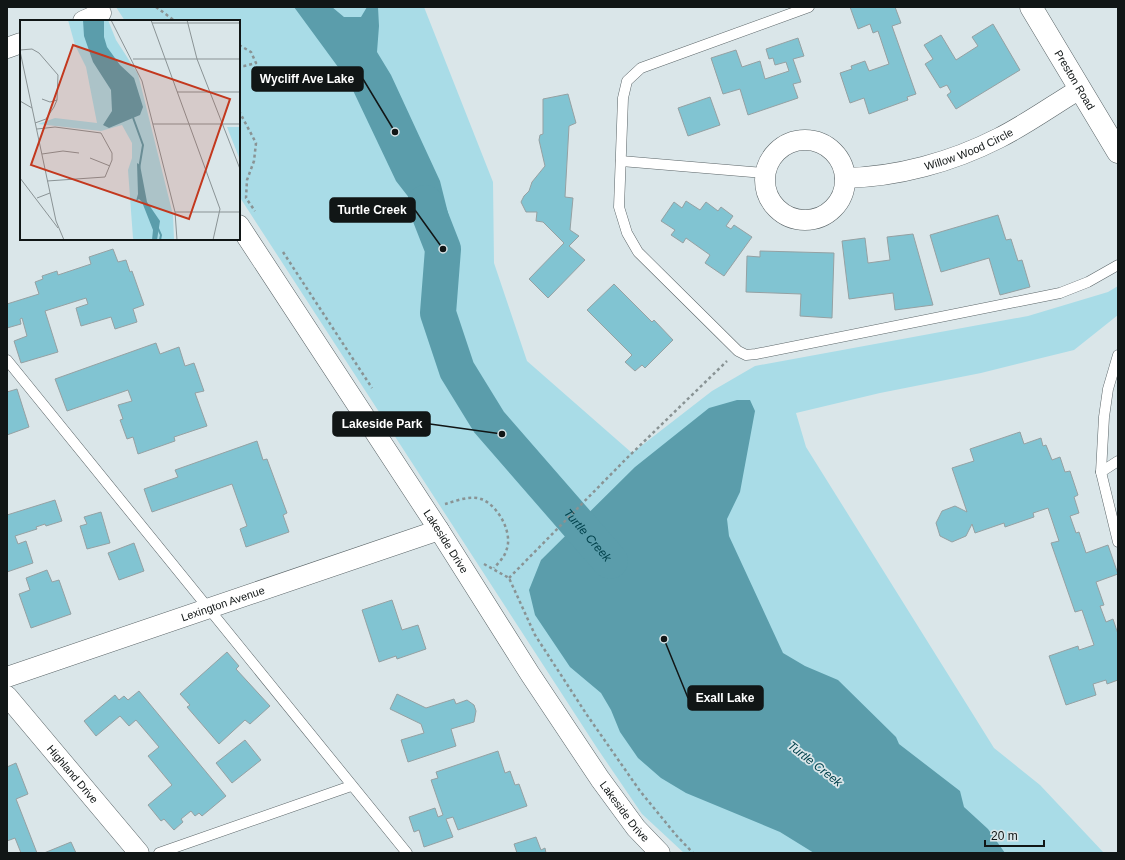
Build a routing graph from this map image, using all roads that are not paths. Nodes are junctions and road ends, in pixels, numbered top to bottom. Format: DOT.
graph roads {
  1 [pos="809,7"];
  2 [pos="1031,7"];
  3 [pos="102,14"];
  4 [pos="87,20"];
  5 [pos="20,43"];
  6 [pos="7,48"];
  7 [pos="1080,89"];
  8 [pos="1118,152"];
  9 [pos="621,161"];
  10 [pos="764,173"];
  11 [pos="846,178"];
  12 [pos="240,227"];
  13 [pos="1118,265"];
  14 [pos="1118,356"];
  15 [pos="7,360"];
  16 [pos="1118,461"];
  17 [pos="1101,472"];
  18 [pos="439,530"];
  19 [pos="1118,542"];
  20 [pos="209,609"];
  21 [pos="7,677"];
  22 [pos="7,696"];
  23 [pos="351,786"];
  24 [pos="139,853"];
  25 [pos="159,853"];
  26 [pos="407,853"];
  27 [pos="660,853"];
  1 -- 9 [label="lane"];
  2 -- 7 [label="main road, Preston Road"];
  3 -- 4 [label="street"];
  5 -- 6 [label="street"];
  7 -- 8 [label="main road, Preston Road"];
  7 -- 11 [label="street, Willow Wood Circle"];
  9 -- 10 [label="lane"];
  9 -- 13 [label="lane"];
  10 -- 11 [label="street"];
  10 -- 11 [label="street"];
  12 -- 18 [label="street, Lakeside Drive"];
  14 -- 17 [label="lane"];
  15 -- 20 [label="lane"];
  16 -- 17 [label="lane"];
  17 -- 19 [label="lane"];
  18 -- 20 [label="street, Lexington Avenue"];
  18 -- 27 [label="street, Lakeside Drive"];
  20 -- 21 [label="street, Lexington Avenue"];
  20 -- 23 [label="lane"];
  22 -- 24 [label="street, Highland Drive"];
  23 -- 25 [label="lane"];
  23 -- 26 [label="lane"];
}
